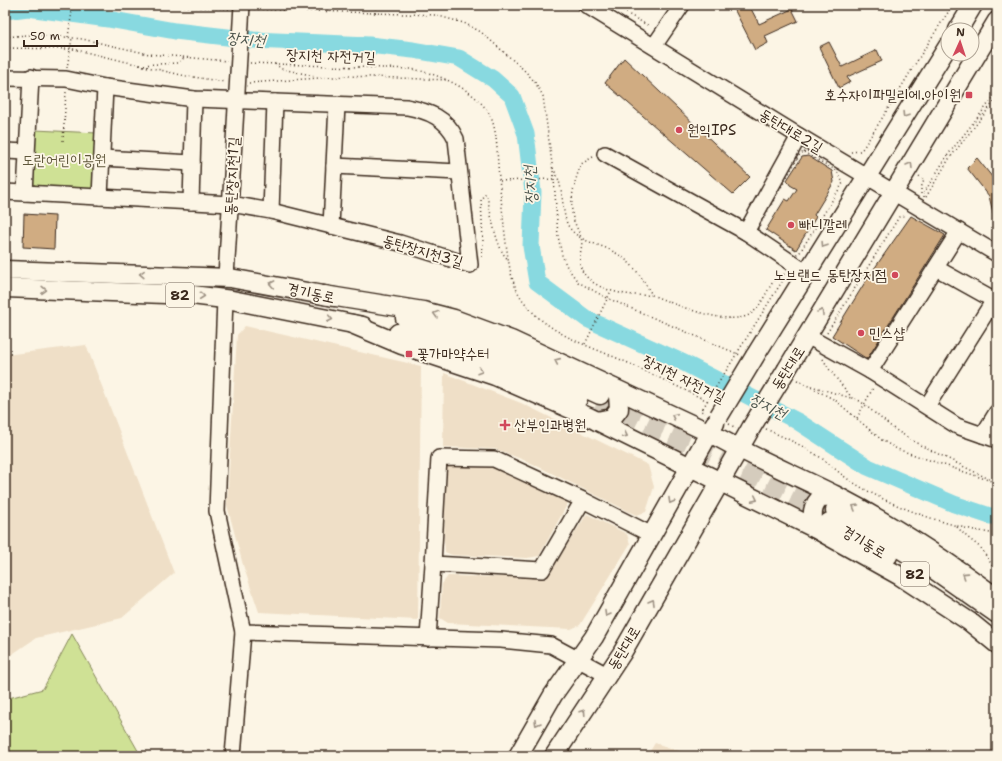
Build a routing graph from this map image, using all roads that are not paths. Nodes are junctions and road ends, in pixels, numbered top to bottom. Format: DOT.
graph roads {
  1 [pos="586,5"];
  2 [pos="682,5"];
  3 [pos="973,5"];
  4 [pos="241,8"];
  5 [pos="997,21"];
  6 [pos="963,22"];
  7 [pos="654,46"];
  8 [pos="940,59"];
  9 [pos="31,77"];
  10 [pos="5,78"];
  11 [pos="105,87"];
  12 [pos="194,99"];
  13 [pos="237,101"];
  14 [pos="275,102"];
  15 [pos="337,105"];
  16 [pos="799,136"];
  17 [pos="5,151"];
  18 [pos="27,152"];
  19 [pos="605,154"];
  20 [pos="102,158"];
  21 [pos="192,163"];
  22 [pos="334,166"];
  23 [pos="460,172"];
  24 [pos="868,177"];
  25 [pos="893,191"];
  26 [pos="5,192"];
  27 [pos="25,193"];
  28 [pos="100,197"];
  29 [pos="191,202"];
  30 [pos="231,204"];
  31 [pos="271,211"];
  32 [pos="331,226"];
  33 [pos="959,231"];
  34 [pos="746,232"];
  35 [pos="997,254"];
  36 [pos="936,268"];
  37 [pos="5,270"];
  38 [pos="807,273"];
  39 [pos="226,277"];
  40 [pos="5,288"];
  41 [pos="225,299"];
  42 [pos="995,301"];
  43 [pos="807,336"];
  44 [pos="870,371"];
  45 [pos="601,403"];
  46 [pos="927,406"];
  47 [pos="997,412"];
  48 [pos="710,433"];
  49 [pos="983,435"];
  50 [pos="997,440"];
  51 [pos="739,449"];
  52 [pos="690,467"];
  53 [pos="720,482"];
  54 [pos="583,500"];
  55 [pos="828,514"];
  56 [pos="652,535"];
  57 [pos="433,564"];
  58 [pos="997,598"];
  59 [pos="997,614"];
  60 [pos="997,631"];
  61 [pos="243,632"];
  62 [pos="428,638"];
  63 [pos="997,644"];
  64 [pos="577,659"];
  65 [pos="607,675"];
  66 [pos="233,756"];
  67 [pos="518,756"];
  68 [pos="554,756"];
  1 -- 7 [label="street, 동탄대로2길"];
  2 -- 7 [label="street"];
  3 -- 6 [label="main road"];
  4 -- 13 [label="street, 동탄장지천1길, bridge"];
  25 -- 5 [label="main road, 동탄대로, one-way"];
  7 -- 16 [label="street, 동탄대로2길"];
  8 -- 24 [label="main road, one-way"];
  9 -- 10 [label="street, 동탄장지천3길"];
  9 -- 11 [label="street, 동탄장지천3길"];
  9 -- 18 [label="street"];
  11 -- 12 [label="street, 동탄장지천3길"];
  11 -- 20 [label="street"];
  12 -- 13 [label="street, 동탄장지천3길"];
  12 -- 21 [label="street"];
  13 -- 14 [label="street, 동탄장지천3길"];
  13 -- 30 [label="street, 동탄장지천1길"];
  14 -- 15 [label="street, 동탄장지천3길"];
  14 -- 31 [label="street"];
  15 -- 22 [label="street"];
  15 -- 23 [label="street, 동탄장지천3길"];
  16 -- 24 [label="street, 동탄대로2길"];
  16 -- 34 [label="street"];
  17 -- 18 [label="street"];
  18 -- 27 [label="street"];
  19 -- 34 [label="street"];
  20 -- 21 [label="street"];
  20 -- 28 [label="street"];
  21 -- 29 [label="street"];
  22 -- 23 [label="street"];
  22 -- 32 [label="street"];
  23 -- 32 [label="street, 동탄장지천3길"];
  24 -- 25 [label="street, 동탄대로2길"];
  24 -- 38 [label="main road, one-way"];
  25 -- 33 [label="street, 동탄대로2길"];
  43 -- 25 [label="main road, 동탄대로, one-way"];
  26 -- 27 [label="street, 동탄장지천3길"];
  27 -- 28 [label="street, 동탄장지천3길"];
  28 -- 29 [label="street, 동탄장지천3길"];
  29 -- 30 [label="street, 동탄장지천3길"];
  30 -- 31 [label="street, 동탄장지천3길"];
  30 -- 39 [label="street, 동탄장지천1길"];
  31 -- 32 [label="street, 동탄장지천3길"];
  33 -- 35 [label="street, 동탄대로2길"];
  33 -- 36 [label="street"];
  34 -- 38 [label="street"];
  36 -- 42 [label="street"];
  36 -- 44 [label="street"];
  39 -- 37 [label="main road, 경기동로 / 82, one-way"];
  38 -- 48 [label="main road, bridge"];
  45 -- 39 [label="main road, 경기동로 / 82, one-way"];
  40 -- 41 [label="main road, 경기동로 / 82, one-way"];
  41 -- 45 [label="main road, 경기동로 / 82, one-way"];
  41 -- 61 [label="street"];
  42 -- 46 [label="street"];
  43 -- 44 [label="street"];
  43 -- 51 [label="main road, 동탄대로, bridge"];
  44 -- 46 [label="street"];
  48 -- 45 [label="main road, one-way"];
  45 -- 52 [label="main road, one-way"];
  46 -- 49 [label="street"];
  47 -- 49 [label="street"];
  48 -- 51 [label="main road"];
  48 -- 52 [label="main road"];
  49 -- 50 [label="street"];
  51 -- 53 [label="main road, 동탄대로"];
  51 -- 55 [label="main road"];
  52 -- 53 [label="main road"];
  52 -- 56 [label="main road, one-way"];
  53 -- 55 [label="main road, one-way"];
  65 -- 53 [label="main road, 동탄대로, one-way"];
  54 -- 56 [label="street"];
  54 -- 57 [label="street"];
  54 -- 57 [label="street"];
  58 -- 55 [label="main road, one-way"];
  55 -- 59 [label="main road, 경기동로 / 82"];
  55 -- 60 [label="main road, 경기동로 / 82"];
  55 -- 63 [label="main road"];
  56 -- 64 [label="main road, one-way"];
  57 -- 62 [label="street"];
  61 -- 62 [label="street"];
  61 -- 66 [label="street"];
  62 -- 64 [label="street"];
  64 -- 65 [label="street"];
  64 -- 67 [label="main road, one-way"];
  68 -- 65 [label="main road, 동탄대로, one-way"];
}
